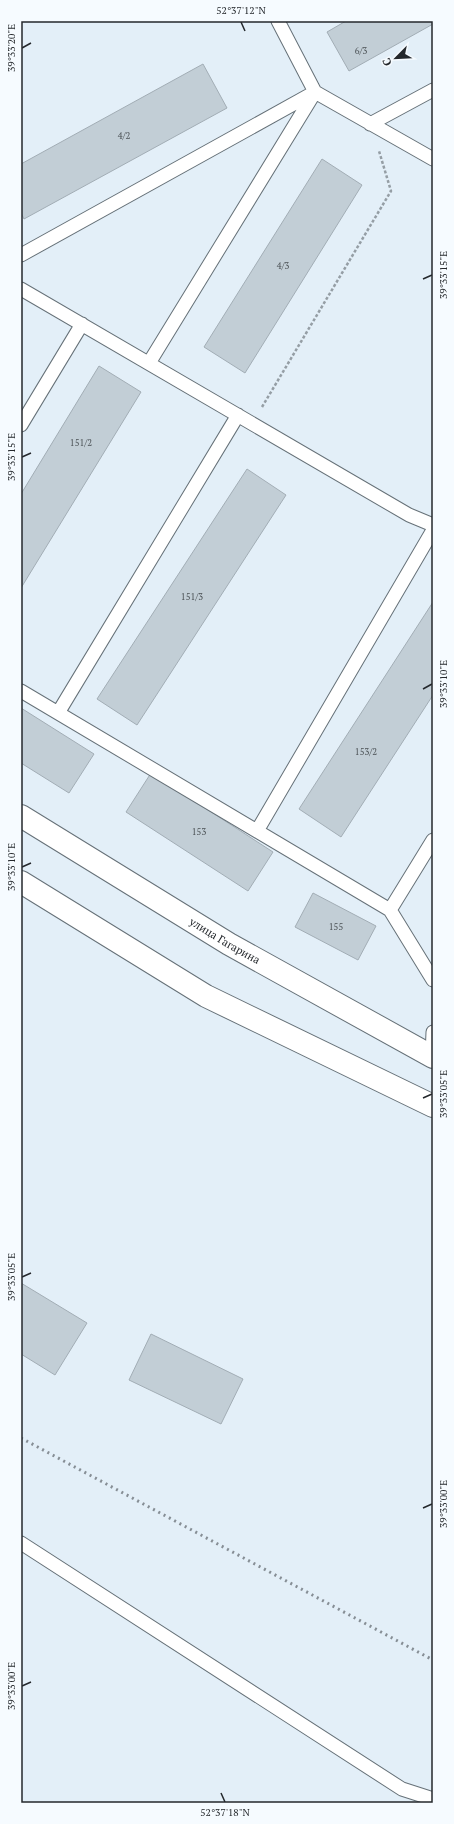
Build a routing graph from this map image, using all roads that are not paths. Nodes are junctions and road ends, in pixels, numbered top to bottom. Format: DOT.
graph roads {
  1 [pos="278,21"];
  2 [pos="433,90"];
  3 [pos="315,92"];
  4 [pos="370,124"];
  5 [pos="433,159"];
  6 [pos="21,255"];
  7 [pos="21,289"];
  8 [pos="82,324"];
  9 [pos="149,363"];
  10 [pos="238,415"];
  11 [pos="21,425"];
  12 [pos="433,525"];
  13 [pos="433,530"];
  14 [pos="21,691"];
  15 [pos="58,713"];
  16 [pos="21,816"];
  17 [pos="257,831"];
  18 [pos="433,840"];
  19 [pos="21,882"];
  20 [pos="390,910"];
  21 [pos="433,980"];
  22 [pos="433,1032"];
  23 [pos="433,1057"];
  24 [pos="433,1106"];
  25 [pos="21,1544"];
  26 [pos="433,1799"];
  1 -- 3 [label="lane"];
  2 -- 4 [label="lane"];
  3 -- 4 [label="lane"];
  3 -- 6 [label="lane"];
  3 -- 9 [label="lane"];
  4 -- 5 [label="lane"];
  7 -- 8 [label="lane"];
  8 -- 9 [label="lane"];
  8 -- 11 [label="lane"];
  9 -- 10 [label="lane"];
  10 -- 12 [label="lane"];
  10 -- 15 [label="lane"];
  13 -- 17 [label="lane"];
  14 -- 15 [label="lane"];
  15 -- 17 [label="lane"];
  16 -- 23 [label="main road, улица Гагарина"];
  17 -- 20 [label="lane"];
  18 -- 20 [label="lane"];
  19 -- 24 [label="main road"];
  20 -- 21 [label="lane"];
  22 -- 23 [label="lane"];
  25 -- 26 [label="lane"];
}
